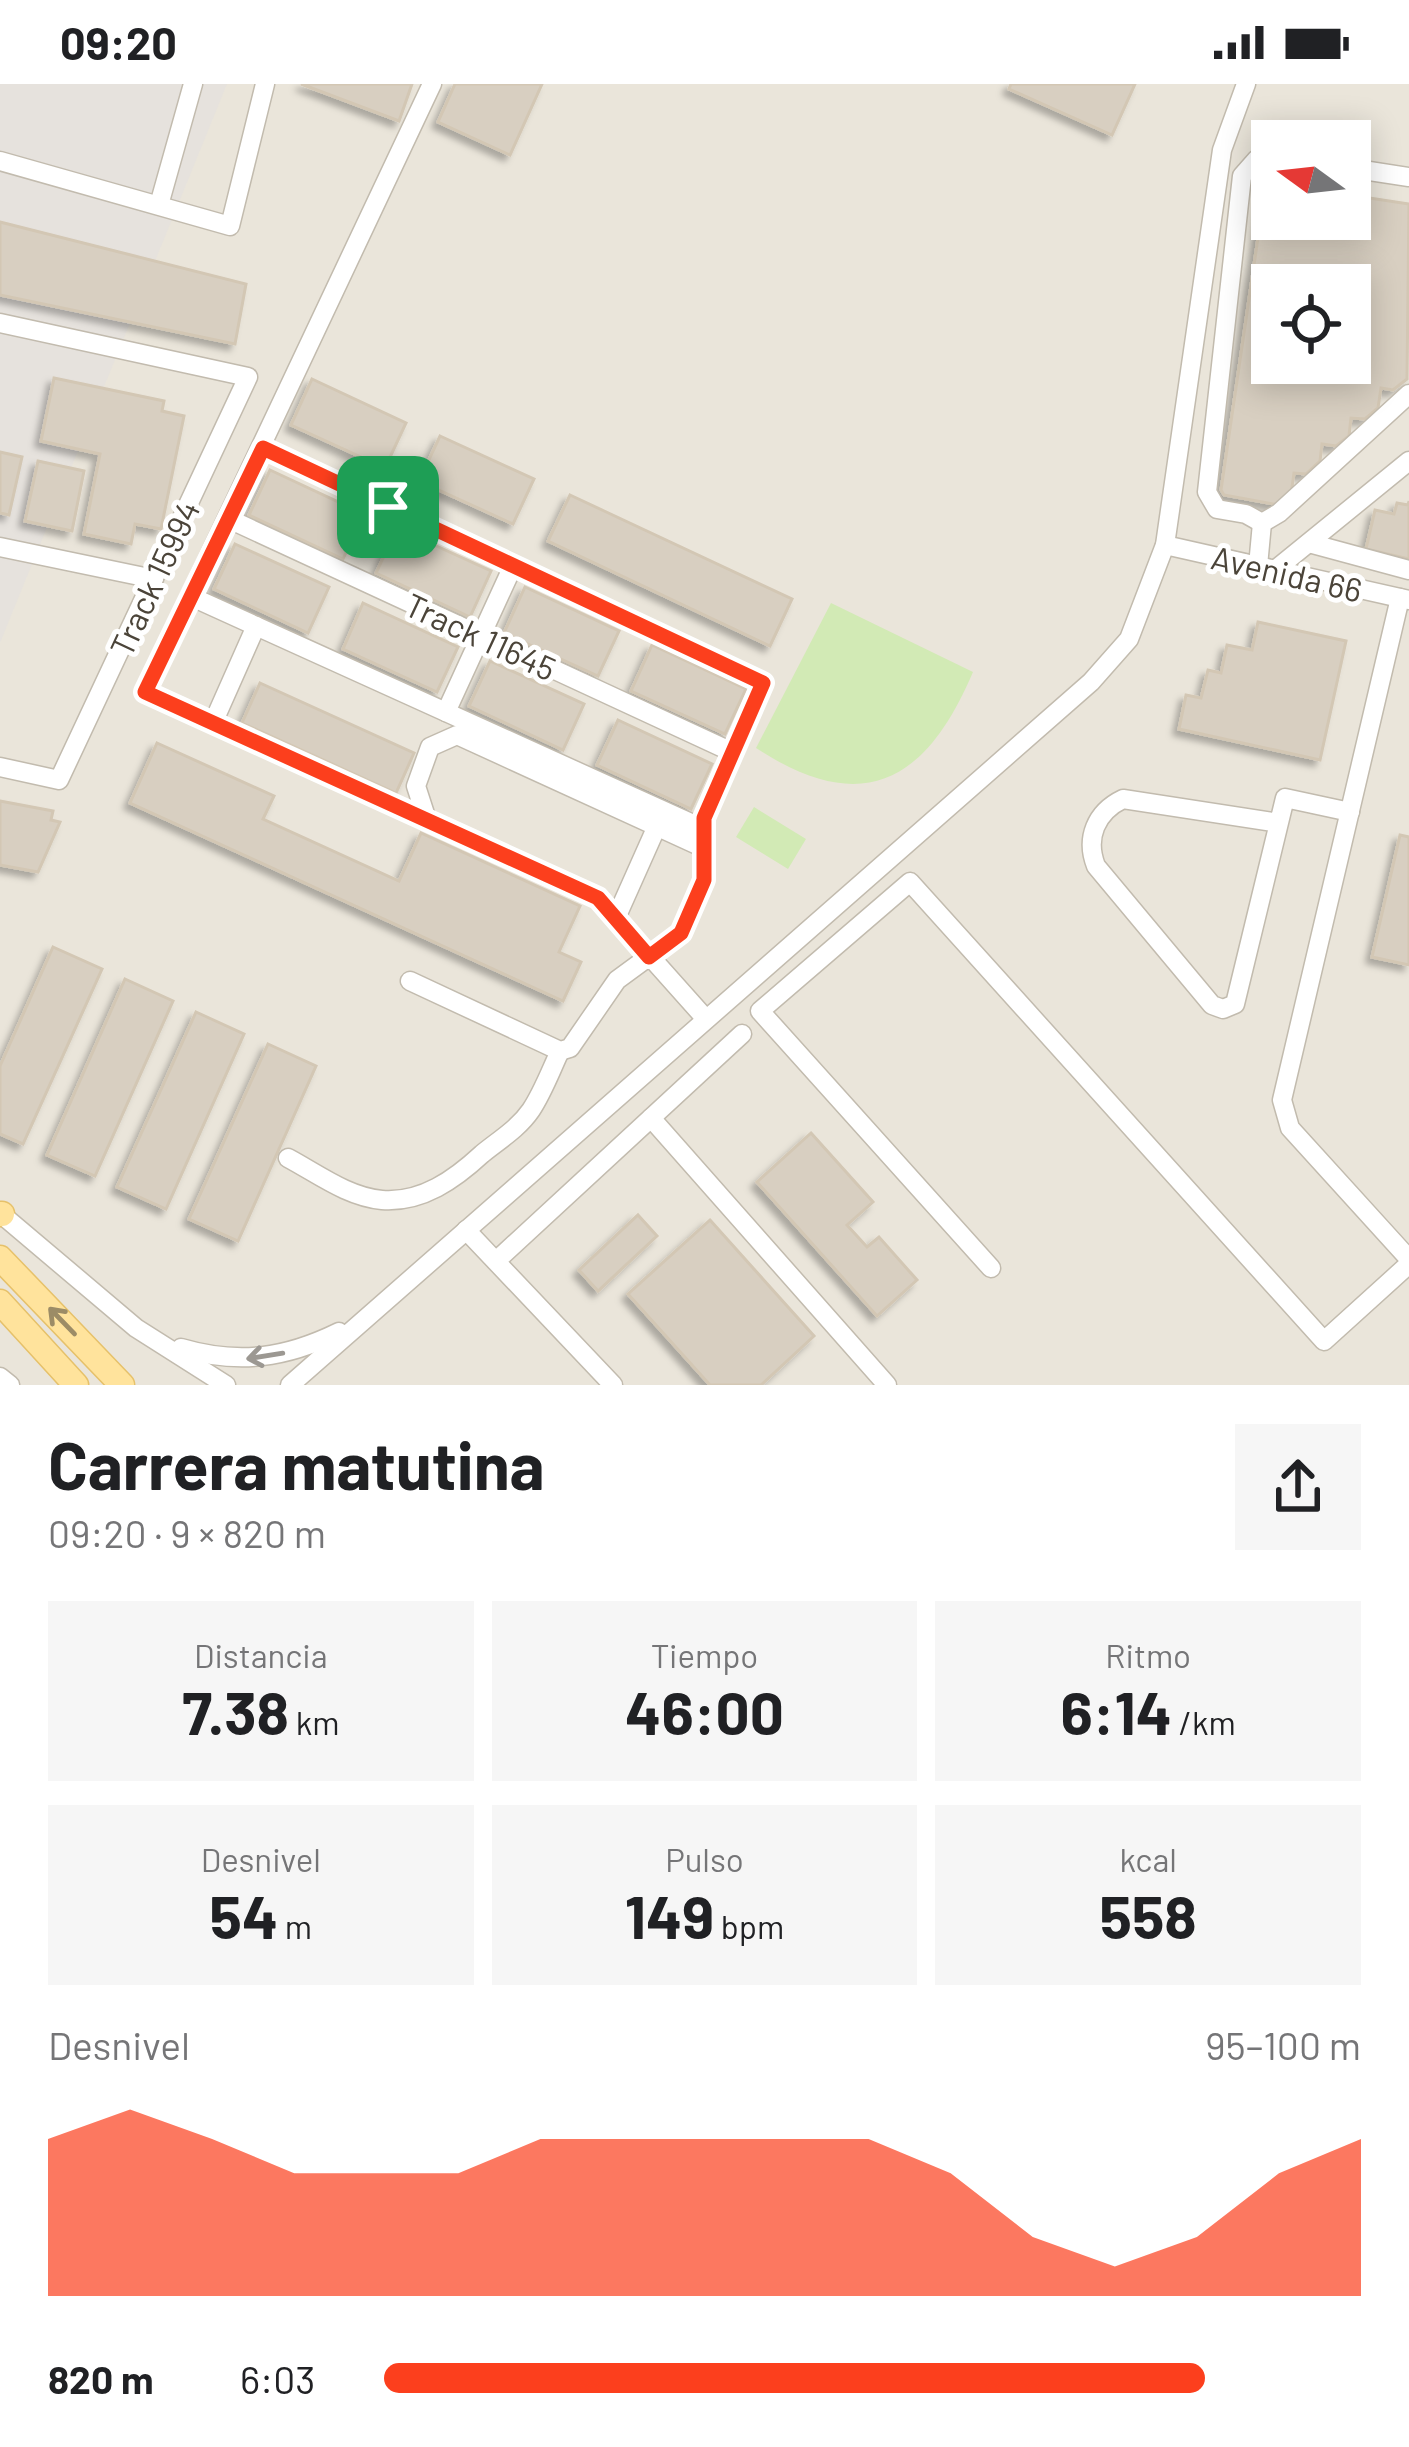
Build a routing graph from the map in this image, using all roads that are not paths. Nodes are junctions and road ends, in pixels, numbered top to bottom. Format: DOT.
graph roads {
  1 [pos="193,84"];
  2 [pos="265,84"];
  3 [pos="432,84"];
  4 [pos="1246,84"];
  5 [pos="0,161"];
  6 [pos="1251,166"];
  7 [pos="1371,171"];
  8 [pos="1409,177"];
  9 [pos="159,206"];
  10 [pos="0,323"];
  11 [pos="1409,394"];
  12 [pos="263,448"];
  13 [pos="1407,464"];
  14 [pos="229,519"];
  15 [pos="1262,523"];
  16 [pos="1309,543"];
  17 [pos="1165,545"];
  18 [pos="0,547"];
  19 [pos="513,566"];
  20 [pos="1267,568"];
  21 [pos="1409,569"];
  22 [pos="154,579"];
  23 [pos="192,597"];
  24 [pos="1404,599"];
  25 [pos="256,626"];
  26 [pos="482,636"];
  27 [pos="446,712"];
  28 [pos="213,723"];
  29 [pos="732,752"];
  30 [pos="0,767"];
  31 [pos="1350,812"];
  32 [pos="427,820"];
  33 [pos="1279,824"];
  34 [pos="657,826"];
  35 [pos="704,839"];
  36 [pos="616,918"];
  37 [pos="649,957"];
  38 [pos="410,981"];
  39 [pos="705,1018"];
  40 [pos="742,1034"];
  41 [pos="560,1051"];
  42 [pos="651,1118"];
  43 [pos="288,1158"];
  44 [pos="1,1214"];
  45 [pos="466,1230"];
  46 [pos="0,1258"];
  47 [pos="496,1261"];
  48 [pos="1409,1262"];
  49 [pos="992,1268"];
  50 [pos="0,1302"];
  51 [pos="365,1319"];
  52 [pos="159,1342"];
  53 [pos="0,1377"];
  54 [pos="10,1385"];
  55 [pos="76,1385"];
  56 [pos="122,1385"];
  57 [pos="226,1385"];
  58 [pos="290,1385"];
  59 [pos="613,1385"];
  60 [pos="887,1385"];
  1 -- 9 [label="street"];
  2 -- 9 [label="street"];
  3 -- 12 [label="street"];
  4 -- 17 [label="street"];
  5 -- 9 [label="street"];
  6 -- 15 [label="street"];
  7 -- 8 [label="street"];
  10 -- 22 [label="street, Track 15994"];
  11 -- 15 [label="street"];
  12 -- 14 [label="street"];
  12 -- 19 [label="street"];
  13 -- 16 [label="street"];
  14 -- 23 [label="street"];
  14 -- 26 [label="street, Track 11645"];
  15 -- 20 [label="street"];
  16 -- 20 [label="street"];
  16 -- 21 [label="street"];
  17 -- 20 [label="street, Avenida 66"];
  17 -- 39 [label="street"];
  18 -- 22 [label="street"];
  19 -- 26 [label="street"];
  19 -- 29 [label="street"];
  20 -- 24 [label="street, Avenida 66"];
  22 -- 30 [label="street, Track 15994"];
  23 -- 25 [label="street"];
  23 -- 28 [label="street"];
  24 -- 31 [label="street"];
  25 -- 27 [label="street"];
  25 -- 28 [label="street"];
  26 -- 27 [label="street"];
  26 -- 29 [label="street, Track 11645"];
  27 -- 35 [label="street"];
  28 -- 32 [label="street"];
  29 -- 35 [label="street"];
  31 -- 33 [label="street"];
  31 -- 48 [label="street"];
  32 -- 34 [label="street"];
  32 -- 36 [label="street"];
  33 -- 33 [label="street"];
  34 -- 35 [label="street"];
  34 -- 36 [label="street"];
  35 -- 37 [label="street"];
  36 -- 37 [label="street"];
  37 -- 39 [label="street"];
  37 -- 41 [label="street"];
  38 -- 41 [label="street"];
  39 -- 45 [label="street"];
  40 -- 42 [label="street"];
  41 -- 43 [label="street"];
  42 -- 47 [label="street"];
  42 -- 60 [label="street"];
  44 -- 52 [label="street"];
  45 -- 47 [label="street"];
  45 -- 51 [label="street"];
  56 -- 46 [label="main road, one-way"];
  47 -- 59 [label="street"];
  48 -- 49 [label="street"];
  50 -- 55 [label="main road"];
  51 -- 52 [label="street, one-way"];
  51 -- 58 [label="street"];
  52 -- 57 [label="street"];
  53 -- 54 [label="street"];
}
